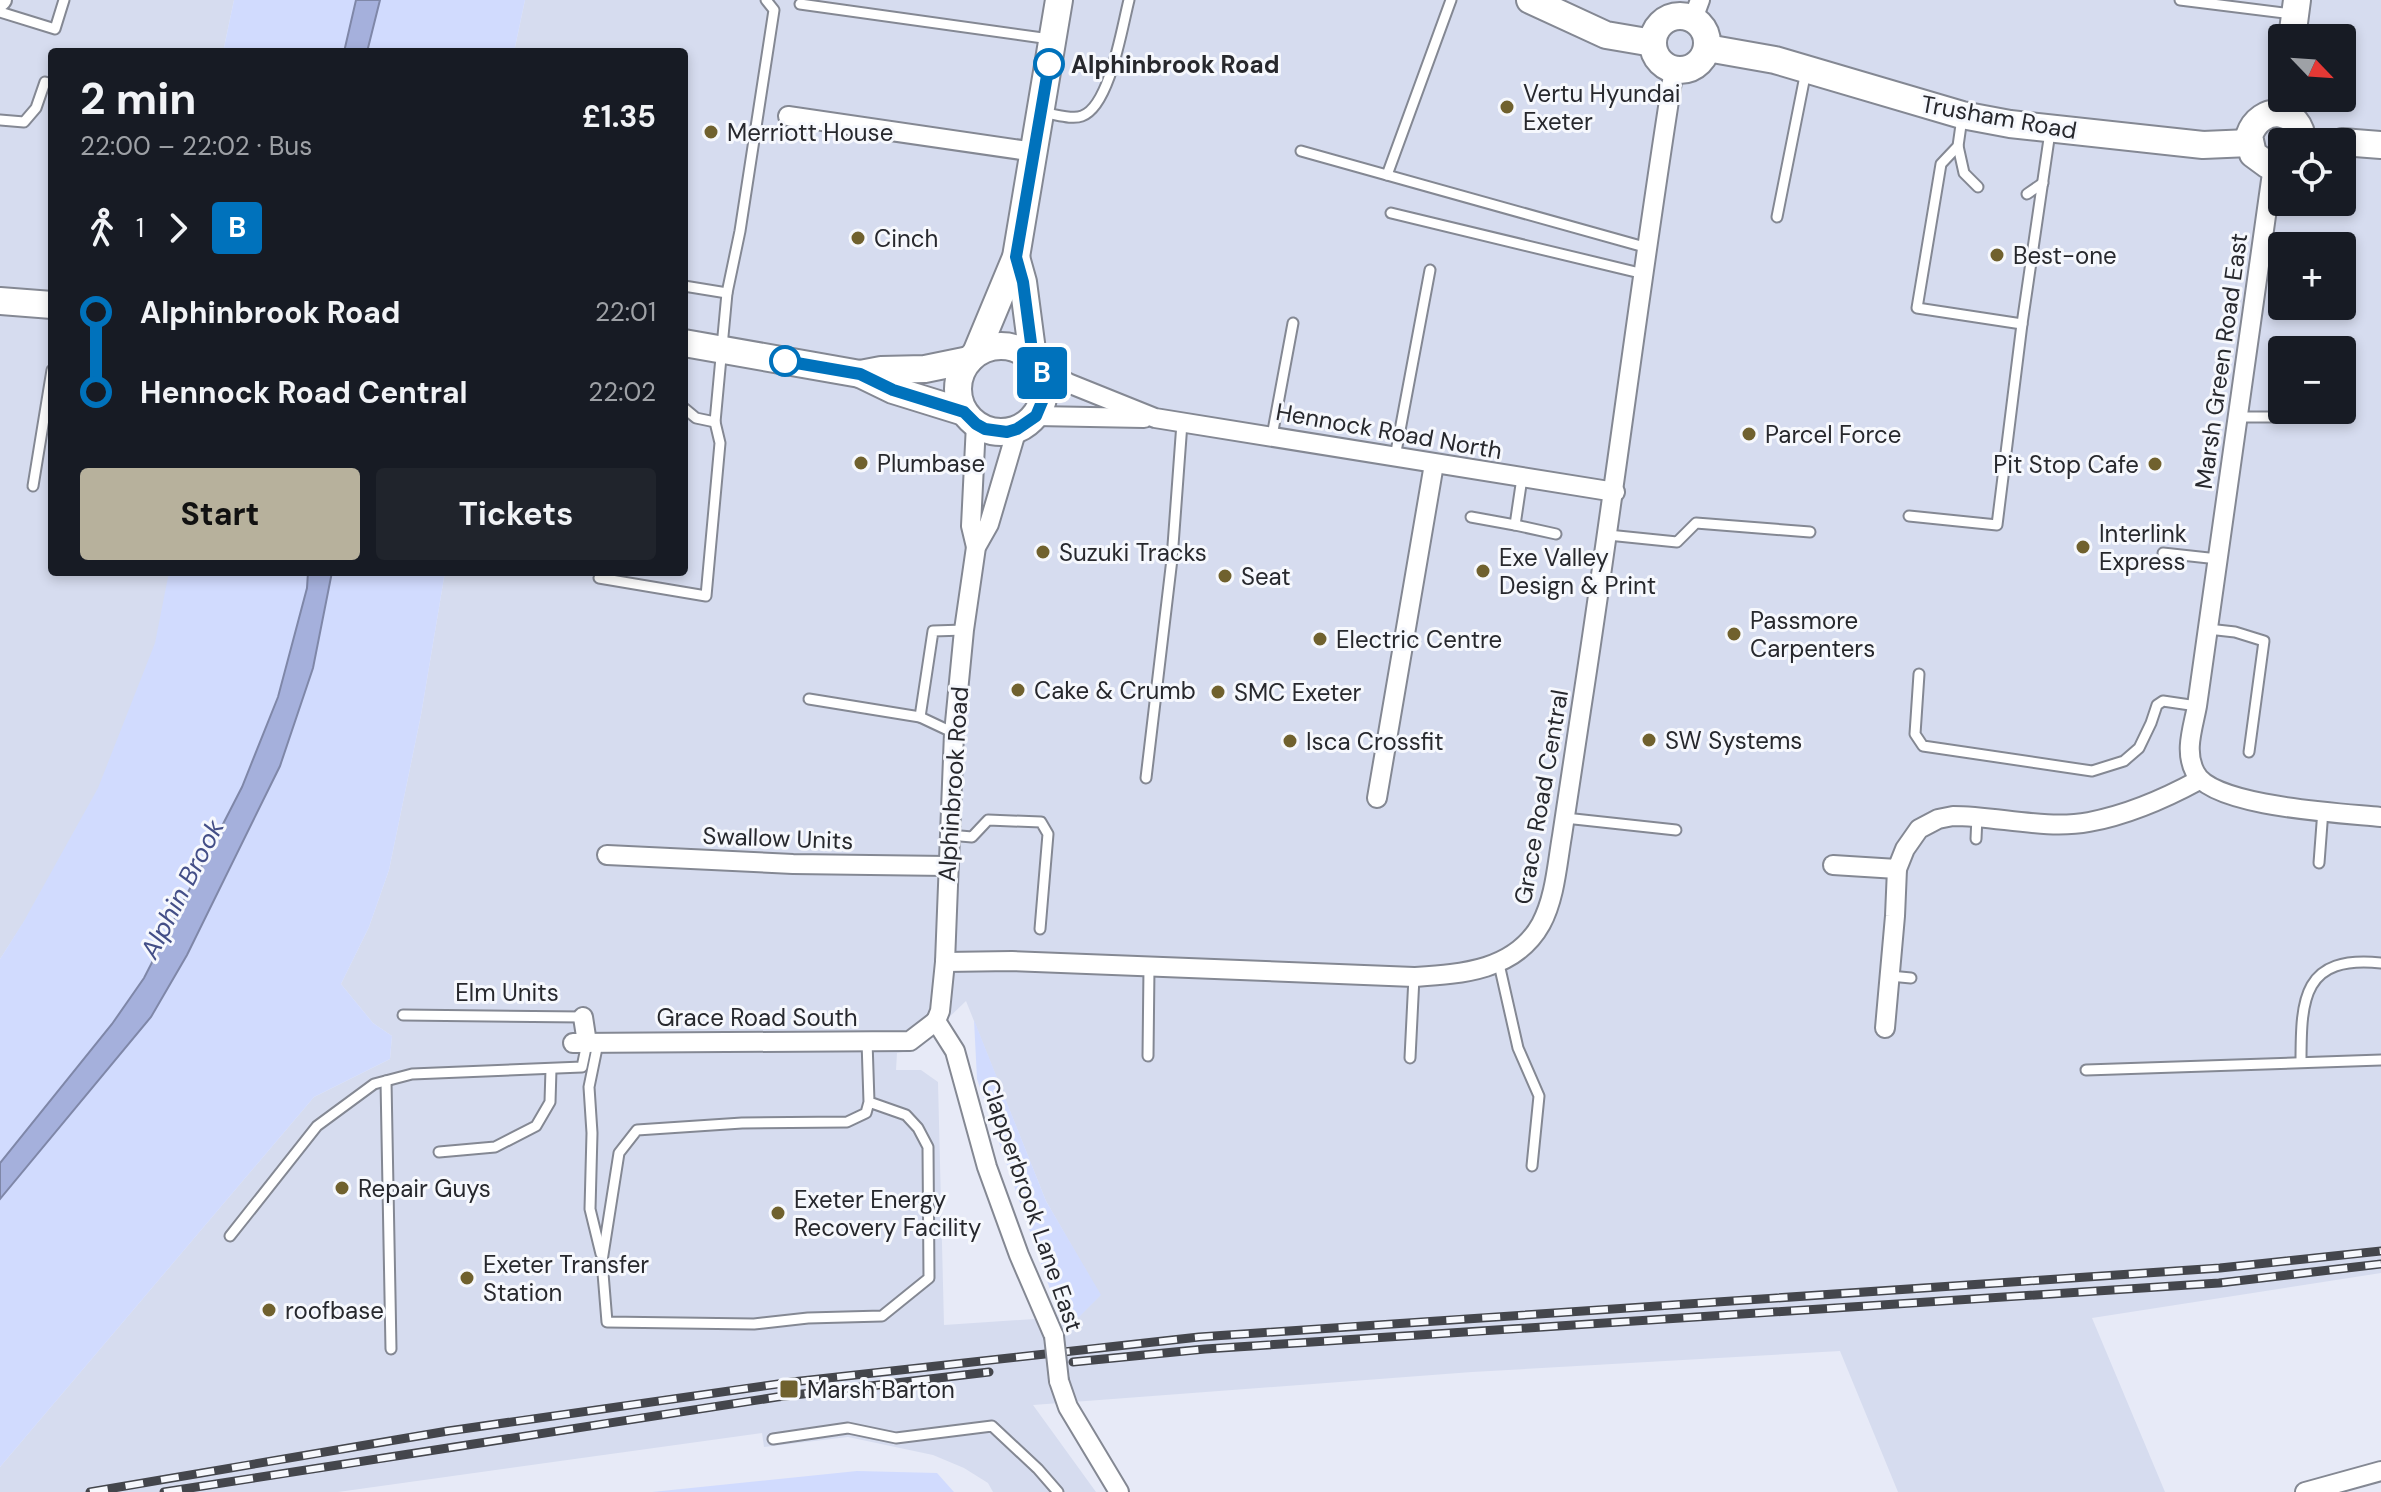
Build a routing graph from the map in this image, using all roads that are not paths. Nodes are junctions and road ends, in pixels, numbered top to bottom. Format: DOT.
graph roads {
  1 [pos="64,0"];
  2 [pos="766,0"];
  3 [pos="1059,0"];
  4 [pos="1129,0"];
  5 [pos="1451,0"];
  6 [pos="1530,0"];
  7 [pos="2180,0"];
  8 [pos="800,4"];
  9 [pos="1696,9"];
  10 [pos="0,12"];
  11 [pos="2295,18"];
  12 [pos="1053,40"];
  13 [pos="1653,43"];
  14 [pos="1707,48"];
  15 [pos="1674,69"];
  16 [pos="1806,71"];
  17 [pos="48,83"];
  18 [pos="1041,112"];
  19 [pos="2271,112"];
  20 [pos="2287,112"];
  21 [pos="1962,115"];
  22 [pos="788,116"];
  23 [pos="0,120"];
  24 [pos="2300,128"];
  25 [pos="2050,129"];
  26 [pos="2250,143"];
  27 [pos="2356,143"];
  28 [pos="2381,145"];
  29 [pos="1958,146"];
  30 [pos="1301,151"];
  31 [pos="1035,152"];
  32 [pos="2268,164"];
  33 [pos="1387,175"];
  34 [pos="2043,183"];
  35 [pos="1978,187"];
  36 [pos="2027,194"];
  37 [pos="1391,213"];
  38 [pos="2269,216"];
  39 [pos="1777,217"];
  40 [pos="1648,248"];
  41 [pos="1016,257"];
  42 [pos="1430,270"];
  43 [pos="1644,274"];
  44 [pos="688,287"];
  45 [pos="727,293"];
  46 [pos="0,301"];
  47 [pos="48,305"];
  48 [pos="1293,323"];
  49 [pos="2022,324"];
  50 [pos="688,344"];
  51 [pos="723,349"];
  52 [pos="972,356"];
  53 [pos="1036,363"];
  54 [pos="860,374"];
  55 [pos="48,394"];
  56 [pos="688,411"];
  57 [pos="2236,417"];
  58 [pos="2268,417"];
  59 [pos="970,418"];
  60 [pos="1155,418"];
  61 [pos="715,422"];
  62 [pos="1026,422"];
  63 [pos="1182,423"];
  64 [pos="1272,436"];
  65 [pos="1395,457"];
  66 [pos="1434,464"];
  67 [pos="1522,478"];
  68 [pos="33,486"];
  69 [pos="1615,492"];
  70 [pos="1909,516"];
  71 [pos="1471,517"];
  72 [pos="1515,525"];
  73 [pos="1810,532"];
  74 [pos="1556,534"];
  75 [pos="1608,535"];
  76 [pos="976,547"];
  77 [pos="2163,553"];
  78 [pos="2218,559"];
  79 [pos="599,578"];
  80 [pos="2208,629"];
  81 [pos="964,630"];
  82 [pos="1919,674"];
  83 [pos="809,699"];
  84 [pos="2197,706"];
  85 [pos="920,717"];
  86 [pos="954,733"];
  87 [pos="2249,752"];
  88 [pos="1146,778"];
  89 [pos="2199,780"];
  90 [pos="1377,798"];
  91 [pos="2323,810"];
  92 [pos="1977,816"];
  93 [pos="2381,817"];
  94 [pos="1565,818"];
  95 [pos="1676,830"];
  96 [pos="949,835"];
  97 [pos="1976,839"];
  98 [pos="607,855"];
  99 [pos="2319,863"];
  100 [pos="1833,865"];
  101 [pos="947,866"];
  102 [pos="1897,869"];
  103 [pos="1040,929"];
  104 [pos="945,962"];
  105 [pos="2381,963"];
  106 [pos="1499,964"];
  107 [pos="1149,968"];
  108 [pos="1890,976"];
  109 [pos="1414,977"];
  110 [pos="1911,978"];
  111 [pos="403,1015"];
  112 [pos="583,1017"];
  113 [pos="936,1021"];
  114 [pos="1885,1028"];
  115 [pos="867,1041"];
  116 [pos="586,1043"];
  117 [pos="1148,1056"];
  118 [pos="1410,1058"];
  119 [pos="2381,1060"];
  120 [pos="2301,1062"];
  121 [pos="551,1069"];
  122 [pos="2086,1070"];
  123 [pos="386,1081"];
  124 [pos="869,1102"];
  125 [pos="439,1152"];
  126 [pos="1532,1166"];
  127 [pos="230,1236"];
  128 [pos="602,1261"];
  129 [pos="391,1349"];
  130 [pos="773,1439"];
  131 [pos="2381,1471"];
  132 [pos="1058,1492"];
  133 [pos="1119,1492"];
  134 [pos="2305,1492"];
  1 -- 10 [label="lane"];
  2 -- 45 [label="lane"];
  3 -- 12 [label="main road"];
  4 -- 18 [label="lane"];
  5 -- 33 [label="lane"];
  6 -- 13 [label="main road"];
  7 -- 11 [label="lane"];
  8 -- 12 [label="lane"];
  9 -- 13 [label="main road"];
  9 -- 14 [label="main road"];
  12 -- 18 [label="main road"];
  13 -- 15 [label="main road"];
  14 -- 15 [label="main road"];
  14 -- 16 [label="main road, Trusham Road"];
  15 -- 40 [label="street, Grace Road Central"];
  16 -- 21 [label="main road, Trusham Road"];
  16 -- 39 [label="lane"];
  17 -- 23 [label="lane"];
  18 -- 31 [label="main road"];
  19 -- 26 [label="main road"];
  20 -- 24 [label="main road"];
  21 -- 25 [label="main road, Trusham Road"];
  21 -- 29 [label="lane"];
  22 -- 31 [label="street"];
  25 -- 26 [label="main road, Trusham Road"];
  25 -- 34 [label="lane"];
  26 -- 32 [label="main road"];
  27 -- 28 [label="main road"];
  29 -- 35 [label="lane"];
  29 -- 49 [label="lane"];
  30 -- 33 [label="lane"];
  31 -- 41 [label="main road"];
  33 -- 40 [label="lane"];
  34 -- 36 [label="lane"];
  34 -- 49 [label="lane"];
  37 -- 43 [label="lane"];
  38 -- 57 [label="street, Marsh Green Road East"];
  40 -- 43 [label="street, Grace Road Central"];
  41 -- 52 [label="main road"];
  41 -- 53 [label="main road"];
  42 -- 65 [label="lane"];
  43 -- 69 [label="street, Grace Road Central"];
  44 -- 45 [label="lane"];
  45 -- 51 [label="lane"];
  46 -- 47 [label="main road"];
  48 -- 64 [label="lane"];
  49 -- 70 [label="lane"];
  50 -- 51 [label="main road"];
  51 -- 54 [label="main road"];
  51 -- 61 [label="lane"];
  52 -- 53 [label="main road"];
  52 -- 54 [label="main road"];
  52 -- 59 [label="main road"];
  53 -- 60 [label="street, Hennock Road North"];
  53 -- 62 [label="main road"];
  54 -- 59 [label="main road"];
  55 -- 68 [label="lane"];
  56 -- 61 [label="lane"];
  57 -- 58 [label="lane"];
  57 -- 78 [label="street, Marsh Green Road East"];
  59 -- 62 [label="main road"];
  59 -- 76 [label="street, Alphinbrook Road"];
  60 -- 62 [label="street, Hennock Road North"];
  60 -- 63 [label="street, Hennock Road North"];
  61 -- 79 [label="lane"];
  62 -- 76 [label="street, Alphinbrook Road"];
  63 -- 64 [label="street, Hennock Road North"];
  63 -- 88 [label="lane"];
  64 -- 65 [label="street, Hennock Road North"];
  65 -- 66 [label="street, Hennock Road North"];
  66 -- 67 [label="street, Hennock Road North"];
  66 -- 90 [label="street"];
  67 -- 69 [label="street, Hennock Road North"];
  67 -- 72 [label="lane"];
  69 -- 75 [label="street, Grace Road Central"];
  71 -- 72 [label="lane"];
  72 -- 74 [label="lane"];
  73 -- 75 [label="lane"];
  75 -- 94 [label="street, Grace Road Central"];
  76 -- 81 [label="street, Alphinbrook Road"];
  77 -- 78 [label="lane"];
  78 -- 80 [label="street, Marsh Green Road East"];
  80 -- 84 [label="street, Marsh Green Road East"];
  80 -- 87 [label="lane"];
  81 -- 85 [label="lane"];
  81 -- 86 [label="street, Alphinbrook Road"];
  82 -- 84 [label="lane"];
  83 -- 85 [label="lane"];
  84 -- 89 [label="street, Marsh Green Road East"];
  85 -- 86 [label="lane"];
  86 -- 96 [label="street, Alphinbrook Road"];
  89 -- 91 [label="street"];
  89 -- 92 [label="street"];
  91 -- 93 [label="street"];
  91 -- 99 [label="lane"];
  92 -- 97 [label="lane"];
  92 -- 102 [label="street"];
  94 -- 95 [label="lane"];
  94 -- 106 [label="street, Grace Road Central"];
  96 -- 101 [label="street, Alphinbrook Road"];
  96 -- 103 [label="lane"];
  98 -- 101 [label="street, Swallow Units"];
  100 -- 102 [label="street"];
  101 -- 104 [label="street, Alphinbrook Road"];
  102 -- 108 [label="street"];
  104 -- 107 [label="street, Grace Road Central"];
  104 -- 113 [label="street, Alphinbrook Road"];
  105 -- 120 [label="lane"];
  106 -- 109 [label="street, Grace Road Central"];
  106 -- 126 [label="lane"];
  107 -- 109 [label="street, Grace Road Central"];
  107 -- 117 [label="lane"];
  108 -- 110 [label="lane"];
  108 -- 114 [label="street"];
  109 -- 118 [label="lane"];
  111 -- 112 [label="lane, Elm Units"];
  112 -- 116 [label="street, Elm Units"];
  113 -- 115 [label="street, Grace Road South"];
  113 -- 133 [label="street, Clapperbrook Lane East, bridge"];
  115 -- 116 [label="street, Grace Road South"];
  115 -- 124 [label="lane"];
  116 -- 121 [label="lane"];
  116 -- 128 [label="lane"];
  119 -- 120 [label="lane"];
  120 -- 122 [label="lane"];
  121 -- 123 [label="lane"];
  121 -- 125 [label="lane"];
  123 -- 127 [label="lane"];
  123 -- 129 [label="lane"];
  124 -- 128 [label="lane"];
  124 -- 128 [label="lane"];
  130 -- 132 [label="lane"];
  131 -- 134 [label="street"];
}
